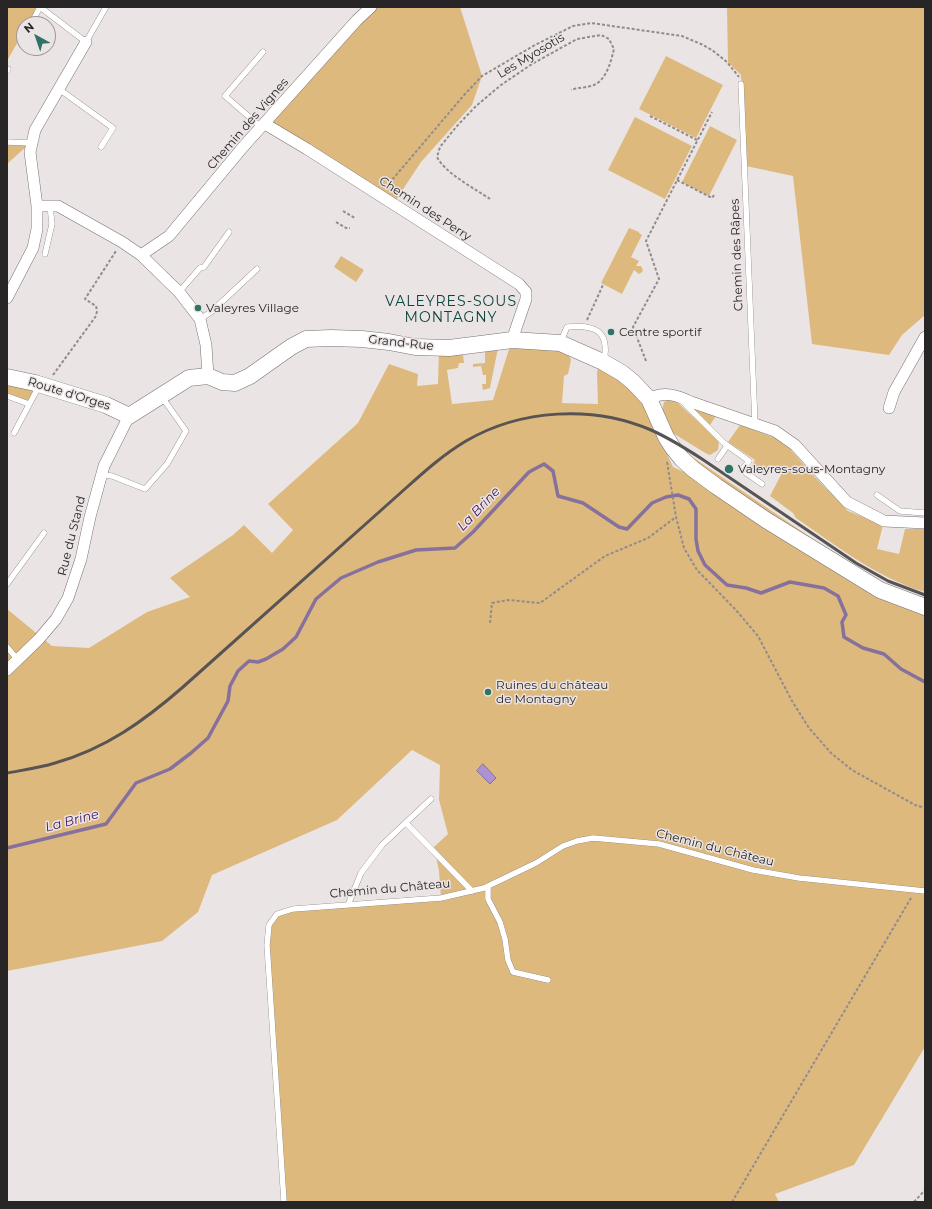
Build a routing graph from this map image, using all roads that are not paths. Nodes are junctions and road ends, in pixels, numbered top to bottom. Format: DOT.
graph roads {
  1 [pos="40,7"];
  2 [pos="106,7"];
  3 [pos="372,7"];
  4 [pos="35,16"];
  5 [pos="86,42"];
  6 [pos="263,52"];
  7 [pos="741,84"];
  8 [pos="59,89"];
  9 [pos="263,126"];
  10 [pos="7,142"];
  11 [pos="32,143"];
  12 [pos="101,147"];
  13 [pos="37,206"];
  14 [pos="50,206"];
  15 [pos="228,232"];
  16 [pos="45,254"];
  17 [pos="141,255"];
  18 [pos="257,270"];
  19 [pos="179,292"];
  20 [pos="7,298"];
  21 [pos="200,319"];
  22 [pos="925,338"];
  23 [pos="512,340"];
  24 [pos="560,343"];
  25 [pos="603,362"];
  26 [pos="208,376"];
  27 [pos="7,377"];
  28 [pos="43,385"];
  29 [pos="7,396"];
  30 [pos="161,396"];
  31 [pos="679,396"];
  32 [pos="649,399"];
  33 [pos="29,404"];
  34 [pos="889,408"];
  35 [pos="129,416"];
  36 [pos="755,424"];
  37 [pos="14,433"];
  38 [pos="727,446"];
  39 [pos="718,458"];
  40 [pos="102,475"];
  41 [pos="762,484"];
  42 [pos="877,494"];
  43 [pos="925,513"];
  44 [pos="925,523"];
  45 [pos="44,533"];
  46 [pos="7,584"];
  47 [pos="925,607"];
  48 [pos="7,647"];
  49 [pos="18,660"];
  50 [pos="7,670"];
  51 [pos="431,799"];
  52 [pos="406,822"];
  53 [pos="488,886"];
  54 [pos="472,891"];
  55 [pos="925,891"];
  56 [pos="348,905"];
  57 [pos="548,980"];
  58 [pos="284,1202"];
  1 -- 4 [label="lane"];
  1 -- 5 [label="lane"];
  2 -- 5 [label="lane"];
  3 -- 9 [label="street, Chemin des Vignes"];
  5 -- 8 [label="street"];
  6 -- 9 [label="lane"];
  7 -- 36 [label="lane, Chemin des Râpes"];
  8 -- 11 [label="street"];
  8 -- 12 [label="lane"];
  9 -- 17 [label="street, Chemin des Vignes"];
  9 -- 23 [label="street, Chemin des Perry"];
  10 -- 11 [label="lane"];
  11 -- 13 [label="street"];
  13 -- 14 [label="street"];
  13 -- 20 [label="street"];
  14 -- 16 [label="lane"];
  14 -- 17 [label="street"];
  15 -- 19 [label="lane"];
  17 -- 19 [label="street"];
  18 -- 21 [label="lane"];
  19 -- 21 [label="street"];
  21 -- 26 [label="street"];
  22 -- 34 [label="street"];
  23 -- 24 [label="street, Grand-Rue"];
  23 -- 26 [label="street, Grand-Rue"];
  24 -- 25 [label="street, Grand-Rue"];
  24 -- 25 [label="lane"];
  25 -- 32 [label="street, Grand-Rue"];
  26 -- 30 [label="street, Grand-Rue"];
  27 -- 28 [label="street, Route d'Orges"];
  28 -- 33 [label="lane"];
  28 -- 35 [label="street, Route d'Orges"];
  29 -- 33 [label="lane"];
  30 -- 35 [label="street, Grand-Rue"];
  30 -- 40 [label="lane"];
  31 -- 32 [label="street"];
  31 -- 36 [label="street"];
  31 -- 38 [label="lane"];
  32 -- 47 [label="street, Grand-Rue"];
  33 -- 37 [label="lane"];
  35 -- 40 [label="street, Rue du Stand"];
  36 -- 44 [label="street"];
  38 -- 39 [label="lane"];
  38 -- 41 [label="lane"];
  40 -- 49 [label="street, Rue du Stand"];
  42 -- 43 [label="lane"];
  45 -- 46 [label="lane"];
  48 -- 49 [label="lane"];
  49 -- 50 [label="street, Rue du Stand"];
  51 -- 52 [label="lane"];
  52 -- 54 [label="lane"];
  52 -- 56 [label="lane"];
  53 -- 54 [label="lane, Chemin du Château"];
  53 -- 55 [label="lane, Chemin du Château"];
  53 -- 57 [label="lane"];
  54 -- 56 [label="lane, Chemin du Château"];
  56 -- 58 [label="lane, Chemin du Château"];
}
